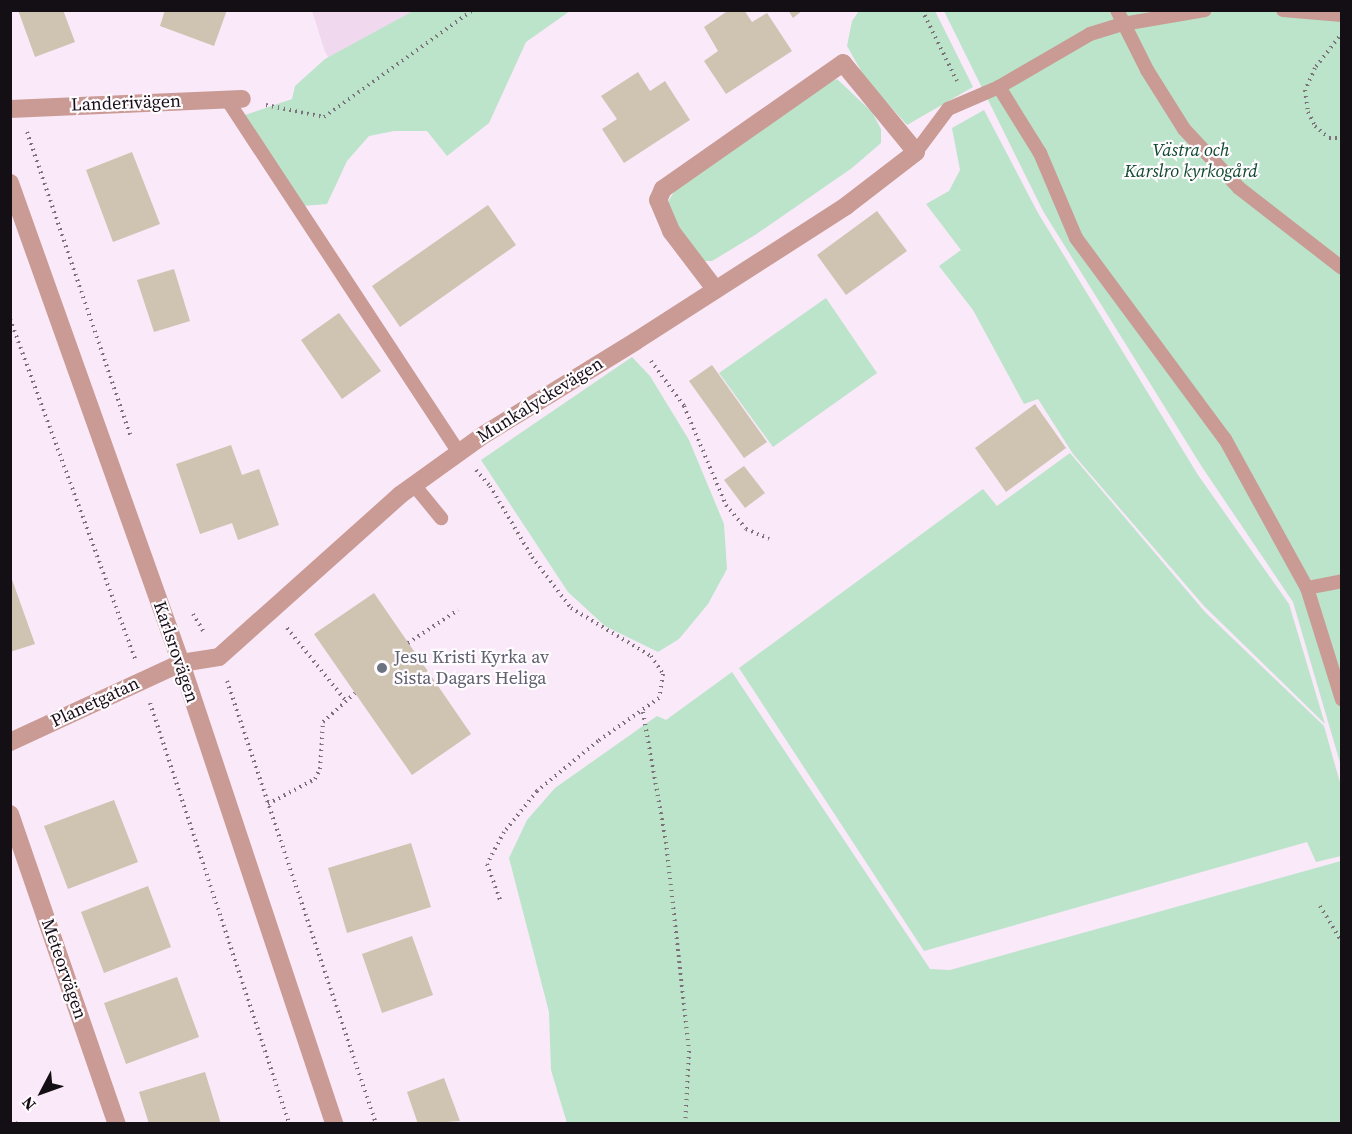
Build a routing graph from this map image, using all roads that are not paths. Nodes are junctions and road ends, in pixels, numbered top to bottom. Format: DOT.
graph roads {
  1 [pos="1117,10"];
  2 [pos="1205,10"];
  3 [pos="1283,10"];
  4 [pos="1341,15"];
  5 [pos="1123,24"];
  6 [pos="999,87"];
  7 [pos="235,100"];
  8 [pos="15,108"];
  9 [pos="916,152"];
  10 [pos="10,183"];
  11 [pos="1341,268"];
  12 [pos="715,289"];
  13 [pos="459,452"];
  14 [pos="414,485"];
  15 [pos="441,518"];
  16 [pos="1341,581"];
  17 [pos="1307,588"];
  18 [pos="181,663"];
  19 [pos="1341,700"];
  20 [pos="10,742"];
  21 [pos="10,814"];
  22 [pos="117,1124"];
  23 [pos="334,1124"];
  1 -- 5 [label="lane"];
  2 -- 5 [label="lane"];
  3 -- 4 [label="lane"];
  5 -- 6 [label="lane"];
  5 -- 11 [label="lane"];
  6 -- 9 [label="lane"];
  6 -- 17 [label="lane"];
  7 -- 8 [label="street, Landerivägen"];
  7 -- 13 [label="lane"];
  9 -- 12 [label="street, Munkalyckevägen"];
  9 -- 12 [label="street"];
  10 -- 18 [label="street, Karlsrovägen"];
  12 -- 13 [label="street, Munkalyckevägen"];
  13 -- 14 [label="street, Munkalyckevägen"];
  14 -- 15 [label="lane"];
  14 -- 18 [label="street, Munkalyckevägen"];
  16 -- 17 [label="lane"];
  17 -- 19 [label="lane"];
  18 -- 20 [label="street, Planetgatan"];
  18 -- 23 [label="street, Karlsrovägen"];
  21 -- 22 [label="street, Meteorvägen"];
}
